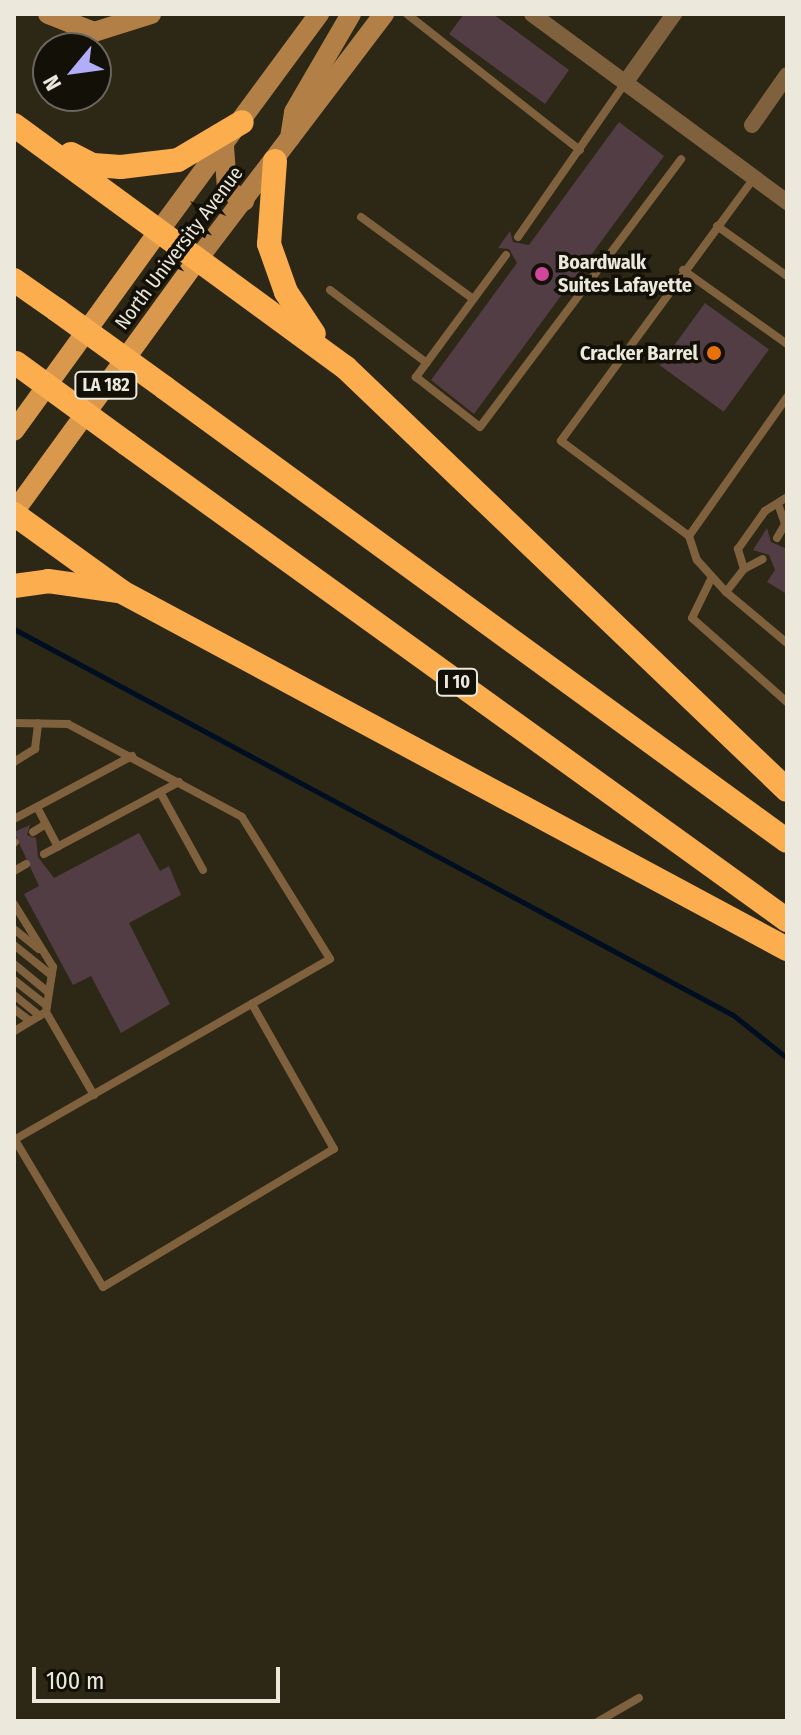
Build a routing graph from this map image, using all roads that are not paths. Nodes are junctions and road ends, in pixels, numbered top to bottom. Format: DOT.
graph roads {
  1 [pos="48,14"];
  2 [pos="151,14"];
  3 [pos="319,14"];
  4 [pos="351,14"];
  5 [pos="384,14"];
  6 [pos="407,14"];
  7 [pos="674,14"];
  8 [pos="539,16"];
  9 [pos="787,75"];
  10 [pos="625,83"];
  11 [pos="242,122"];
  12 [pos="14,124"];
  13 [pos="752,125"];
  14 [pos="224,146"];
  15 [pos="580,150"];
  16 [pos="282,152"];
  17 [pos="681,159"];
  18 [pos="754,178"];
  19 [pos="244,201"];
  20 [pos="787,202"];
  21 [pos="361,217"];
  22 [pos="717,226"];
  23 [pos="159,231"];
  24 [pos="518,237"];
  25 [pos="506,255"];
  26 [pos="198,259"];
  27 [pos="683,270"];
  28 [pos="787,276"];
  29 [pos="14,280"];
  30 [pos="330,290"];
  31 [pos="473,299"];
  32 [pos="787,344"];
  33 [pos="15,362"];
  34 [pos="427,363"];
  35 [pos="346,368"];
  36 [pos="787,397"];
  37 [pos="14,431"];
  38 [pos="787,497"];
  39 [pos="779,507"];
  40 [pos="14,513"];
  41 [pos="689,536"];
  42 [pos="777,538"];
  43 [pos="763,559"];
  44 [pos="744,569"];
  45 [pos="711,579"];
  46 [pos="14,586"];
  47 [pos="122,592"];
  48 [pos="726,592"];
  49 [pos="787,643"];
  50 [pos="787,702"];
  51 [pos="14,723"];
  52 [pos="38,723"];
  53 [pos="132,756"];
  54 [pos="14,762"];
  55 [pos="179,782"];
  56 [pos="787,790"];
  57 [pos="160,792"];
  58 [pos="37,807"];
  59 [pos="14,819"];
  60 [pos="46,824"];
  61 [pos="33,832"];
  62 [pos="787,841"];
  63 [pos="58,847"];
  64 [pos="44,854"];
  65 [pos="26,864"];
  66 [pos="203,870"];
  67 [pos="14,871"];
  68 [pos="14,904"];
  69 [pos="787,920"];
  70 [pos="14,929"];
  71 [pos="14,945"];
  72 [pos="787,949"];
  73 [pos="44,953"];
  74 [pos="14,964"];
  75 [pos="51,975"];
  76 [pos="14,980"];
  77 [pos="49,993"];
  78 [pos="14,995"];
  79 [pos="252,1004"];
  80 [pos="14,1009"];
  81 [pos="45,1011"];
  82 [pos="30,1021"];
  83 [pos="15,1028"];
  84 [pos="94,1095"];
  85 [pos="15,1140"];
  86 [pos="639,1698"];
  87 [pos="599,1721"];
  1 -- 2 [label="main road"];
  3 -- 11 [label="main road, North University Avenue"];
  4 -- 16 [label="main road"];
  5 -- 16 [label="main road, North University Avenue"];
  6 -- 15 [label="lane"];
  7 -- 10 [label="street"];
  8 -- 10 [label="street"];
  9 -- 13 [label="street"];
  10 -- 15 [label="lane"];
  10 -- 18 [label="street"];
  11 -- 12 [label="highway"];
  11 -- 14 [label="main road, North University Avenue"];
  12 -- 23 [label="highway"];
  14 -- 19 [label="main road"];
  14 -- 23 [label="main road, North University Avenue"];
  15 -- 24 [label="lane"];
  16 -- 19 [label="main road, North University Avenue"];
  16 -- 35 [label="highway"];
  17 -- 34 [label="lane"];
  18 -- 20 [label="street"];
  18 -- 22 [label="lane"];
  19 -- 26 [label="main road, North University Avenue"];
  21 -- 31 [label="lane"];
  22 -- 27 [label="lane"];
  22 -- 28 [label="lane"];
  23 -- 26 [label="highway"];
  23 -- 37 [label="main road, North University Avenue"];
  25 -- 31 [label="lane"];
  26 -- 35 [label="highway"];
  26 -- 40 [label="main road, North University Avenue / LA 182"];
  27 -- 32 [label="lane"];
  27 -- 41 [label="lane"];
  29 -- 62 [label="highway, bridge"];
  30 -- 34 [label="lane"];
  31 -- 34 [label="lane"];
  33 -- 69 [label="highway, I 10, bridge"];
  35 -- 56 [label="highway"];
  36 -- 41 [label="lane"];
  38 -- 39 [label="lane"];
  39 -- 42 [label="lane"];
  39 -- 44 [label="lane"];
  40 -- 47 [label="highway"];
  41 -- 45 [label="lane"];
  43 -- 44 [label="lane"];
  44 -- 48 [label="lane"];
  45 -- 48 [label="lane"];
  45 -- 50 [label="lane"];
  46 -- 47 [label="highway"];
  47 -- 72 [label="highway"];
  48 -- 49 [label="lane"];
  51 -- 52 [label="lane"];
  52 -- 53 [label="lane"];
  52 -- 54 [label="lane"];
  53 -- 55 [label="lane"];
  53 -- 58 [label="lane"];
  55 -- 57 [label="lane"];
  55 -- 79 [label="lane"];
  57 -- 63 [label="lane"];
  57 -- 66 [label="lane"];
  58 -- 59 [label="lane"];
  58 -- 60 [label="lane"];
  60 -- 61 [label="lane"];
  60 -- 63 [label="lane"];
  63 -- 64 [label="lane"];
  65 -- 67 [label="lane"];
  68 -- 73 [label="lane"];
  70 -- 73 [label="lane"];
  71 -- 75 [label="lane"];
  73 -- 75 [label="lane"];
  74 -- 77 [label="lane"];
  75 -- 77 [label="lane"];
  76 -- 81 [label="lane"];
  77 -- 81 [label="lane"];
  78 -- 81 [label="lane"];
  79 -- 84 [label="lane"];
  79 -- 85 [label="lane"];
  80 -- 82 [label="lane"];
  81 -- 82 [label="lane"];
  81 -- 84 [label="lane"];
  82 -- 83 [label="lane"];
  84 -- 85 [label="lane"];
  86 -- 87 [label="lane"];
}
